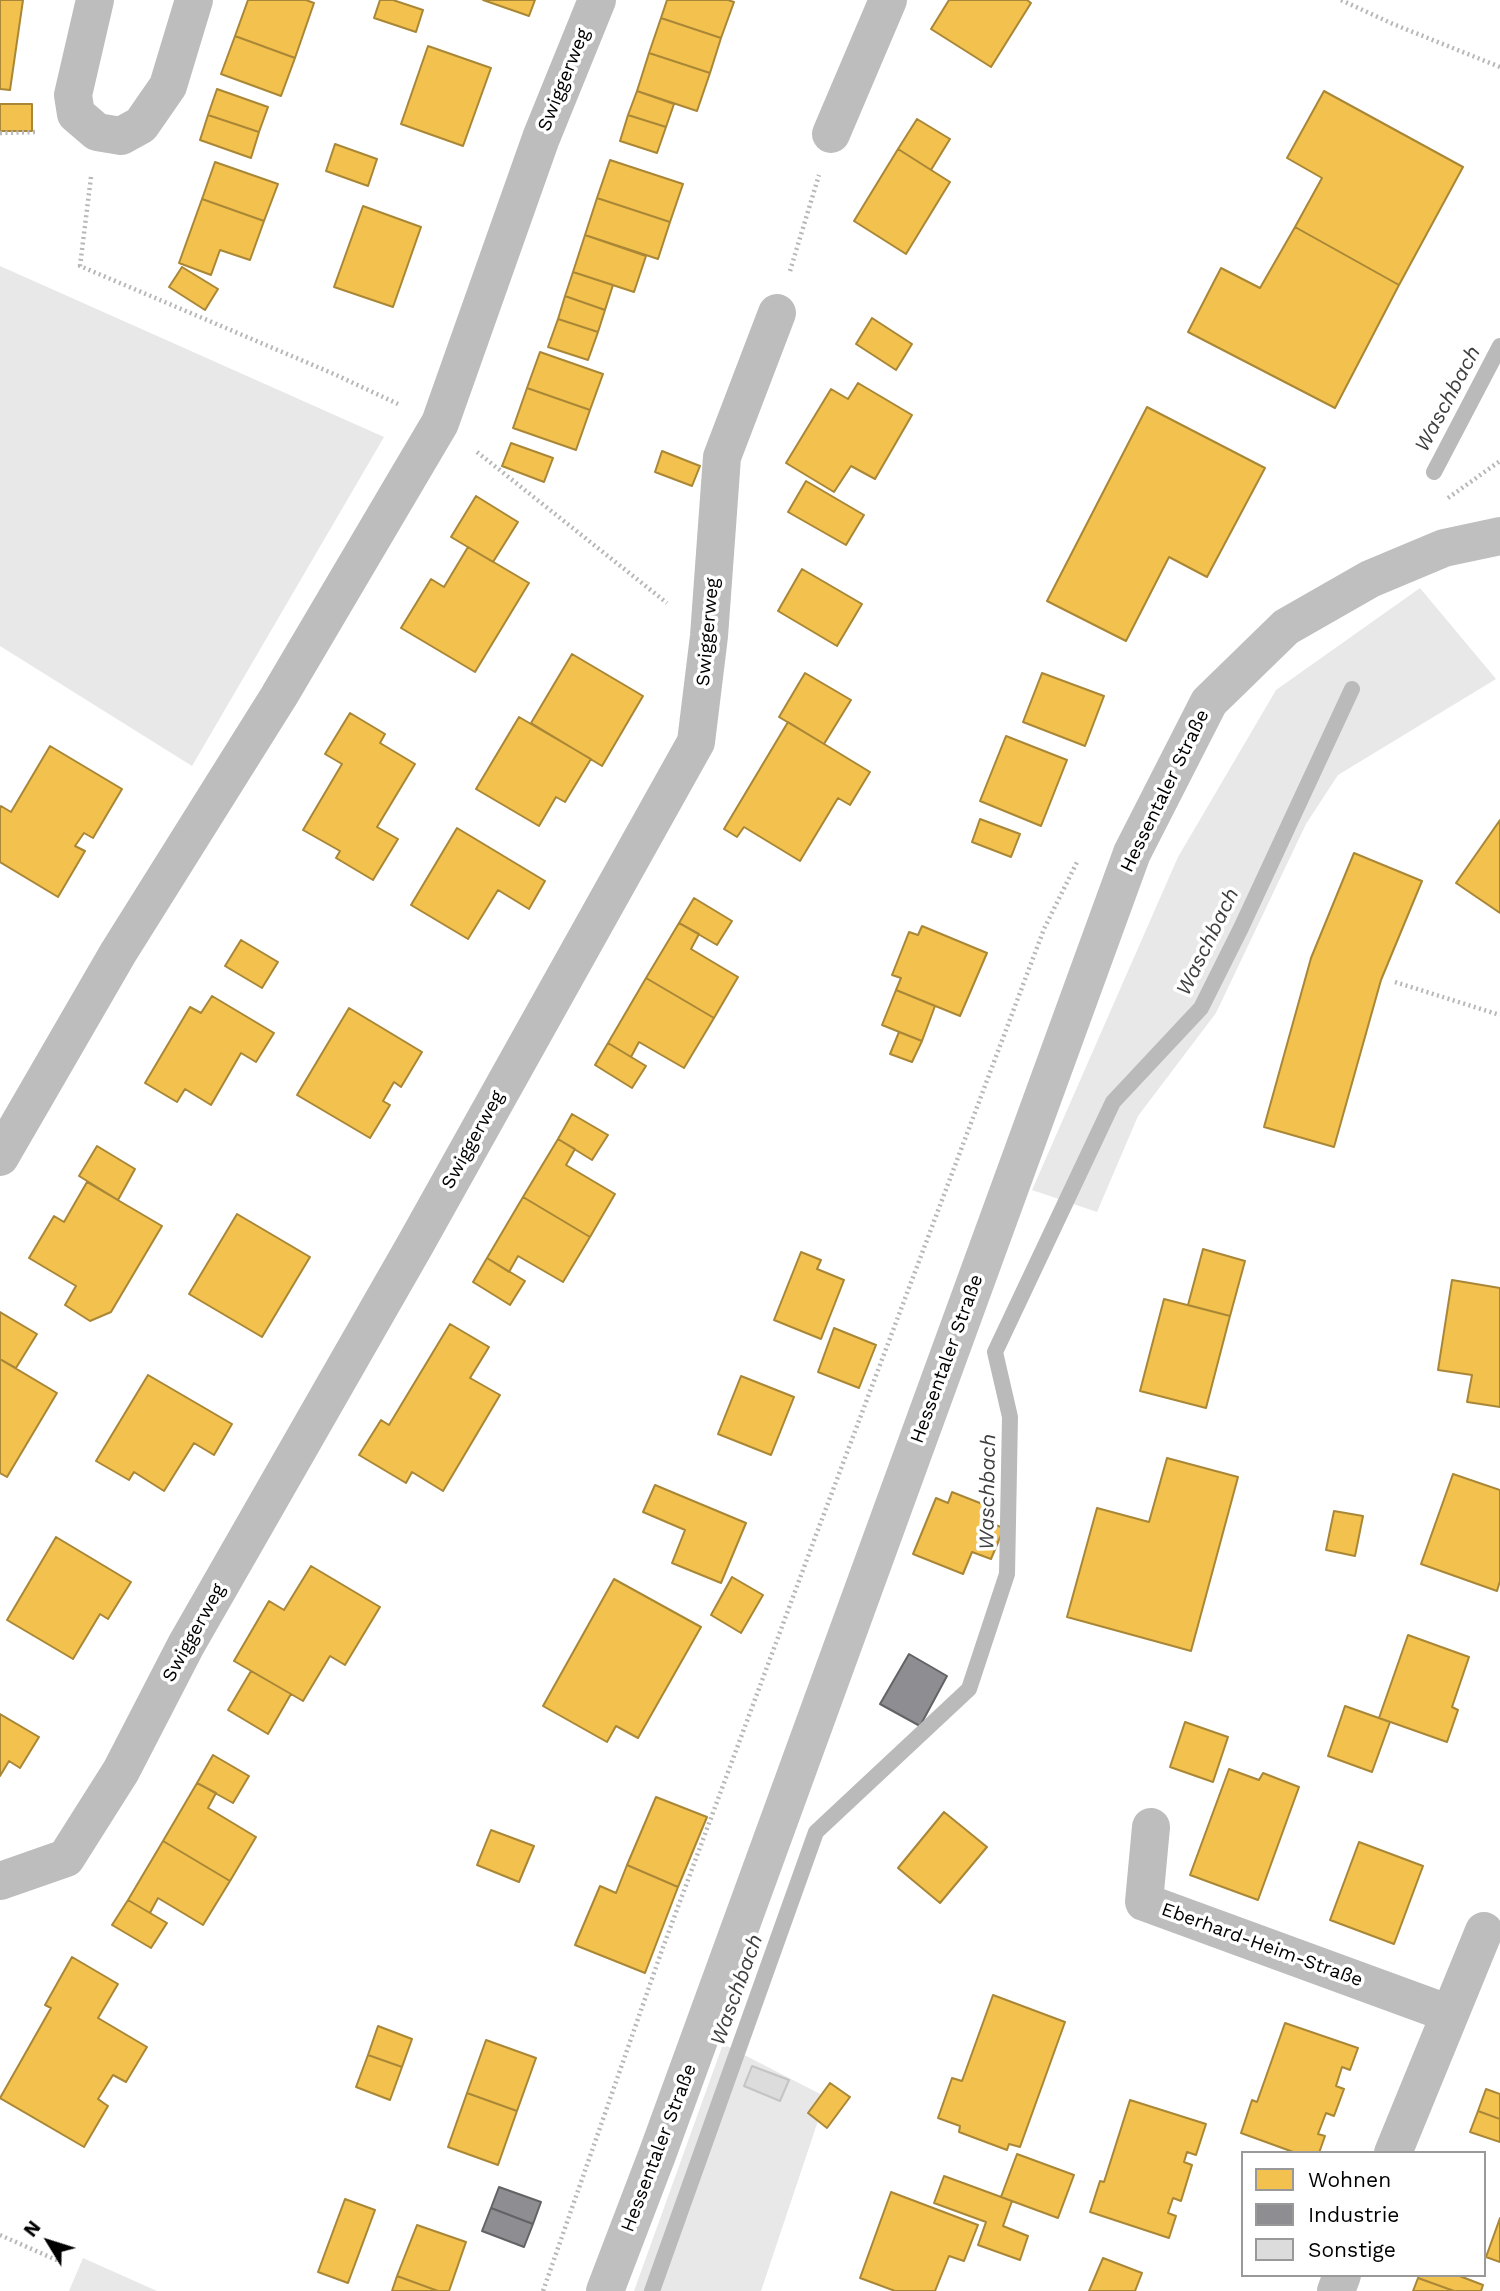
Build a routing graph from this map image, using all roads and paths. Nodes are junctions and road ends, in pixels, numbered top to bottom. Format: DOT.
graph roads {
  1 [pos="95,0"];
  2 [pos="194,0"];
  3 [pos="597,0"];
  4 [pos="888,0"];
  5 [pos="1342,0"];
  6 [pos="1500,67"];
  7 [pos="97,132"];
  8 [pos="831,134"];
  9 [pos="777,313"];
  10 [pos="440,423"];
  11 [pos="1500,507"];
  12 [pos="1500,536"];
  13 [pos="1444,548"];
  14 [pos="709,636"];
  15 [pos="1395,982"];
  16 [pos="1500,1015"];
  17 [pos="0,1157"];
  18 [pos="1151,1827"];
  19 [pos="0,1881"];
  20 [pos="1484,1931"];
  21 [pos="1450,2014"];
  22 [pos="1394,2151"];
  23 [pos="0,2235"];
  24 [pos="61,2262"];
  25 [pos="605,2291"];
  1 -- 7 [label="street"];
  2 -- 7 [label="street"];
  3 -- 10 [label="street, Swiggerweg"];
  4 -- 8 [label="street"];
  5 -- 6 [label="path"];
  7 -- 10 [label="path"];
  8 -- 9 [label="path"];
  9 -- 14 [label="street, Swiggerweg"];
  10 -- 14 [label="path"];
  10 -- 17 [label="street, Swiggerweg"];
  11 -- 13 [label="main road, Hessentaler Straße"];
  12 -- 13 [label="main road, Hessentaler Straße"];
  13 -- 25 [label="main road, Hessentaler Straße"];
  14 -- 19 [label="street, Swiggerweg"];
  15 -- 16 [label="path"];
  18 -- 21 [label="street, Eberhard-Heim-Straße"];
  20 -- 21 [label="street"];
  21 -- 22 [label="street"];
  23 -- 24 [label="path"];
}
